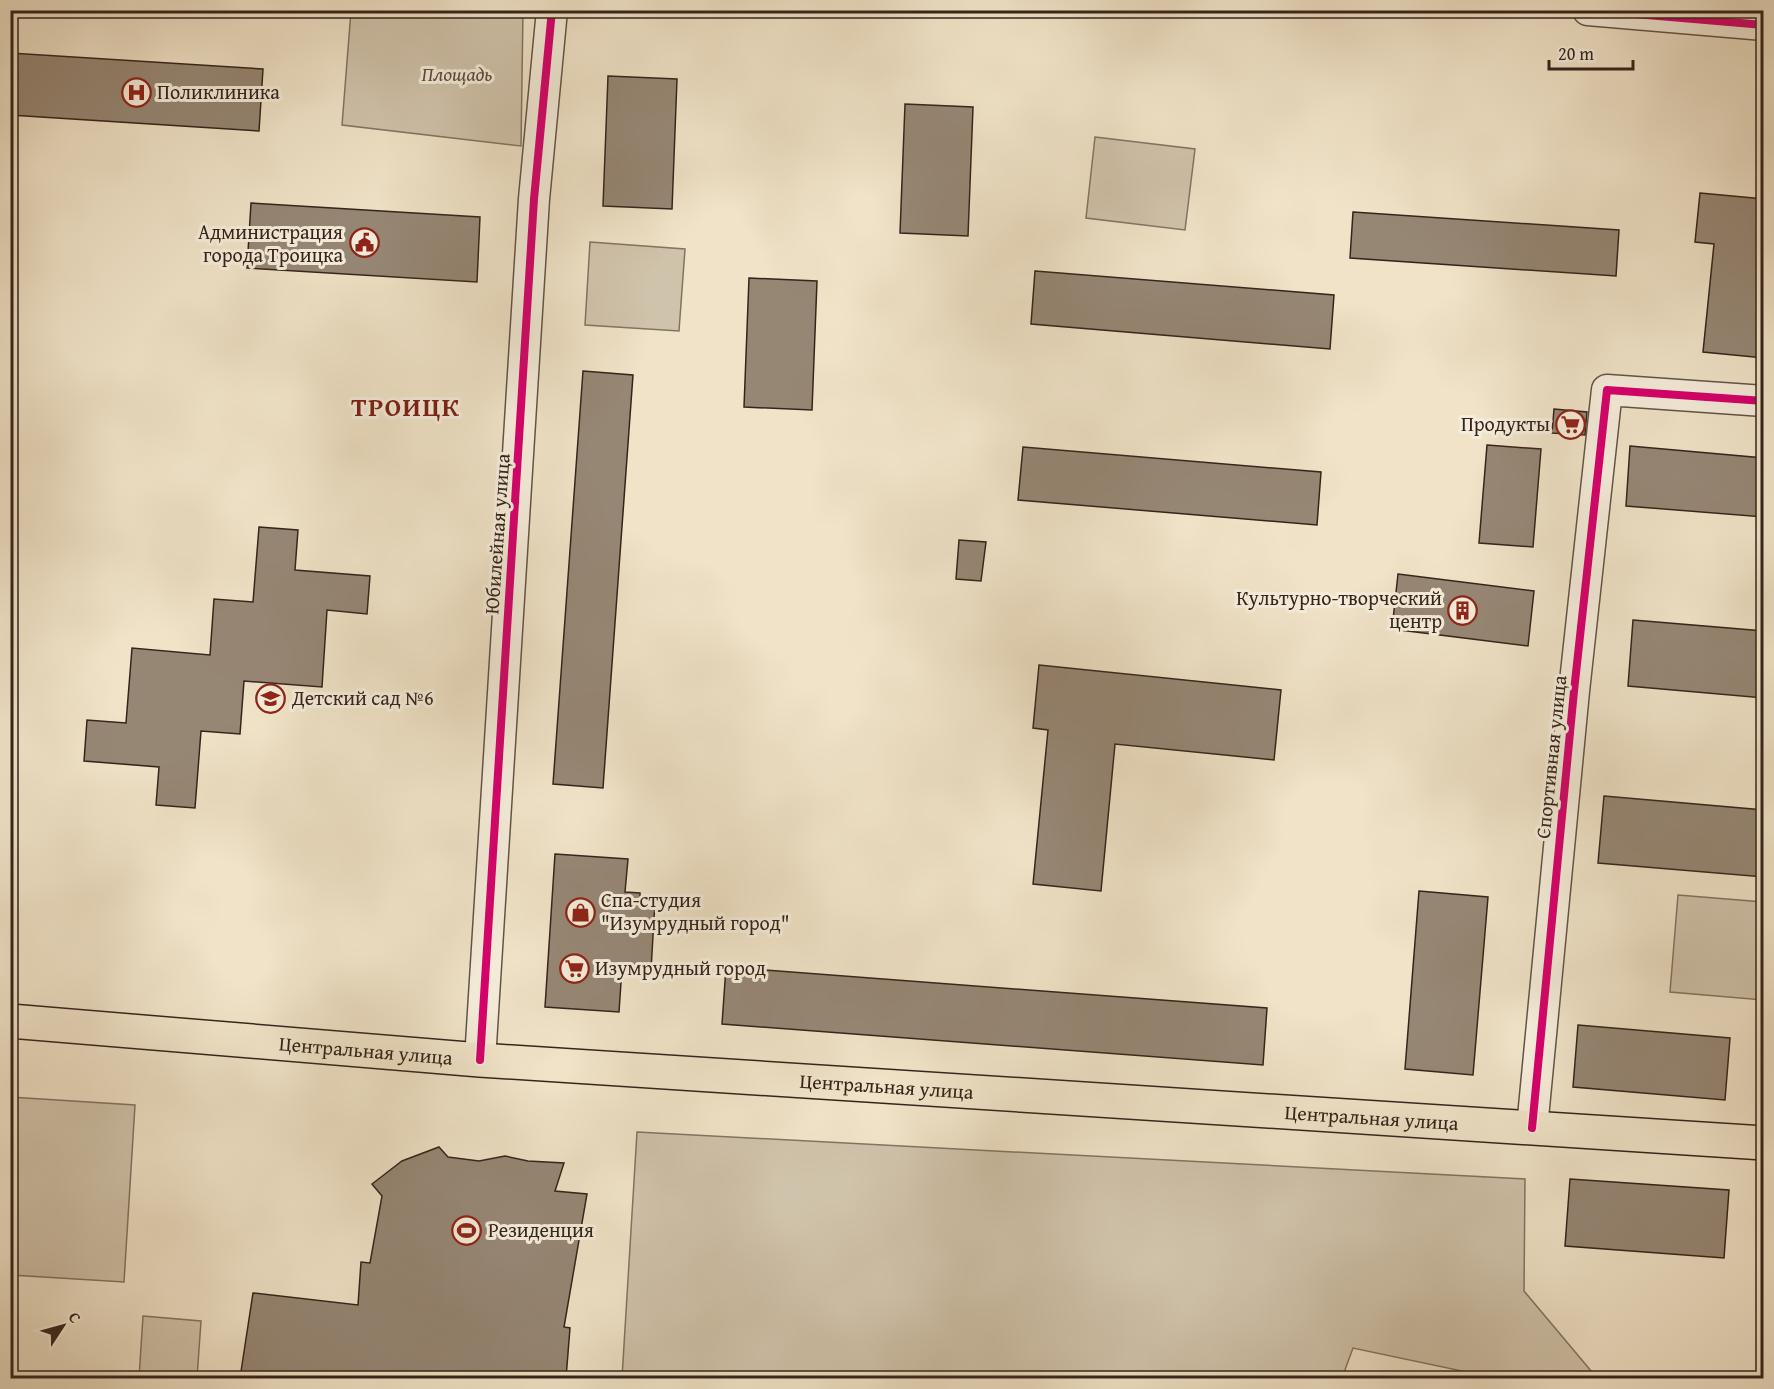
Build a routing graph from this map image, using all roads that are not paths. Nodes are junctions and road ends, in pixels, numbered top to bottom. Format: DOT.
graph roads {
  1 [pos="552,10"];
  2 [pos="1588,10"];
  3 [pos="1670,13"];
  4 [pos="1764,25"];
  5 [pos="1764,401"];
  6 [pos="10,1021"];
  7 [pos="480,1060"];
  8 [pos="1532,1128"];
  9 [pos="1764,1143"];
  1 -- 7 [label="street, Юбилейная улица"];
  2 -- 3 [label="street"];
  3 -- 4 [label="street"];
  5 -- 8 [label="street, Спортивная улица"];
  6 -- 7 [label="main road, Центральная улица"];
  7 -- 8 [label="main road, Центральная улица"];
  8 -- 9 [label="main road, Центральная улица"];
}
